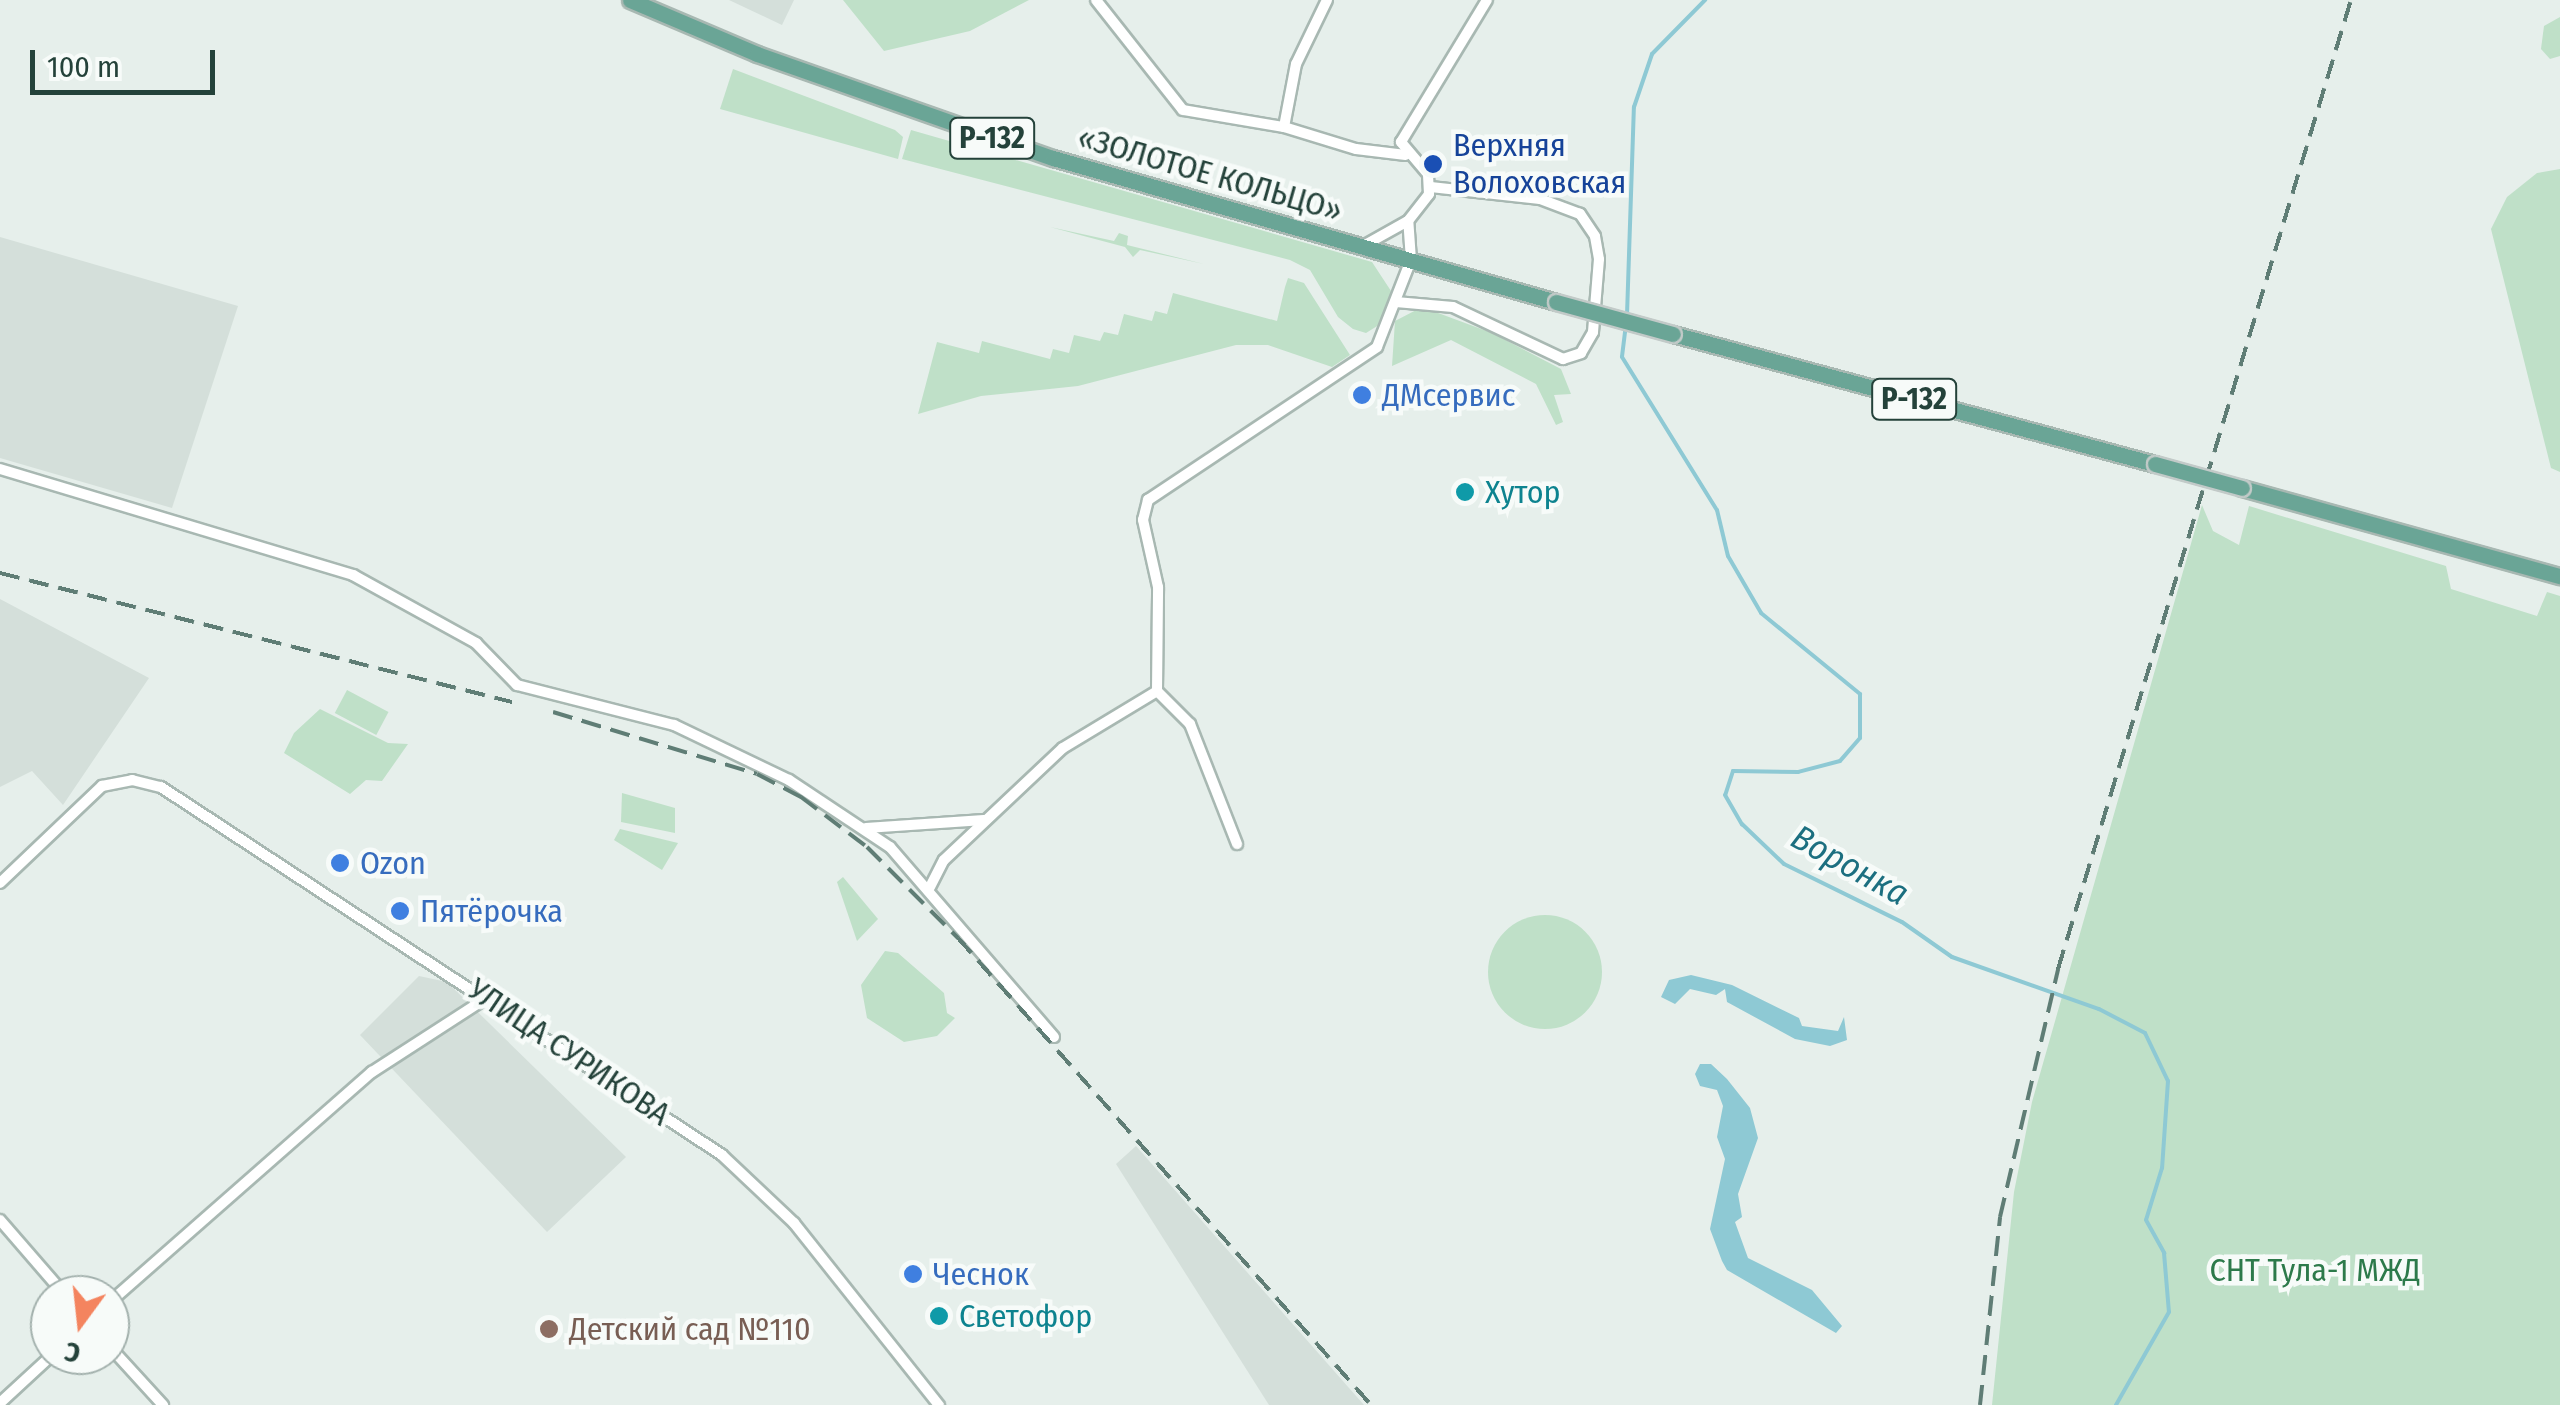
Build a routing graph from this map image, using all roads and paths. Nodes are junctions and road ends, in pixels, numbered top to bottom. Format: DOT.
graph roads {
  1 [pos="630,0"];
  2 [pos="1096,0"];
  3 [pos="1327,0"];
  4 [pos="1487,0"];
  5 [pos="1284,127"];
  6 [pos="1406,155"];
  7 [pos="1431,187"];
  8 [pos="1408,221"];
  9 [pos="1363,246"];
  10 [pos="1410,260"];
  11 [pos="1396,302"];
  12 [pos="0,468"];
  13 [pos="2553,574"];
  14 [pos="1158,691"];
  15 [pos="985,820"];
  16 [pos="865,828"];
  17 [pos="1237,844"];
  18 [pos="0,883"];
  19 [pos="930,887"];
  20 [pos="488,997"];
  21 [pos="1054,1037"];
  22 [pos="0,1220"];
  23 [pos="47,1275"];
  24 [pos="130,1284"];
  25 [pos="130,1368"];
  26 [pos="31,1375"];
  27 [pos="0,1404"];
  28 [pos="163,1405"];
  29 [pos="940,1405"];
  1 -- 9 [label="main road, «ЗОЛОТОЕ КОЛЬЦО» / Р-132"];
  2 -- 5 [label="street"];
  3 -- 5 [label="street"];
  4 -- 6 [label="street"];
  5 -- 6 [label="street"];
  6 -- 7 [label="street"];
  7 -- 8 [label="street"];
  7 -- 11 [label="street"];
  8 -- 9 [label="street"];
  8 -- 10 [label="street"];
  9 -- 10 [label="main road, «ЗОЛОТОЕ КОЛЬЦО» / Р-132"];
  10 -- 11 [label="street"];
  10 -- 13 [label="main road, «ЗОЛОТОЕ КОЛЬЦО» / Р-132, bridge"];
  11 -- 14 [label="street"];
  12 -- 16 [label="street"];
  14 -- 15 [label="street"];
  14 -- 17 [label="street"];
  15 -- 16 [label="street"];
  15 -- 19 [label="street"];
  16 -- 19 [label="street"];
  18 -- 20 [label="street, УЛИЦА СУРИКОВА"];
  19 -- 21 [label="street"];
  20 -- 24 [label="street"];
  20 -- 29 [label="street, УЛИЦА СУРИКОВА"];
  22 -- 23 [label="street"];
  25 -- 28 [label="street"];
  26 -- 27 [label="street"];
}
